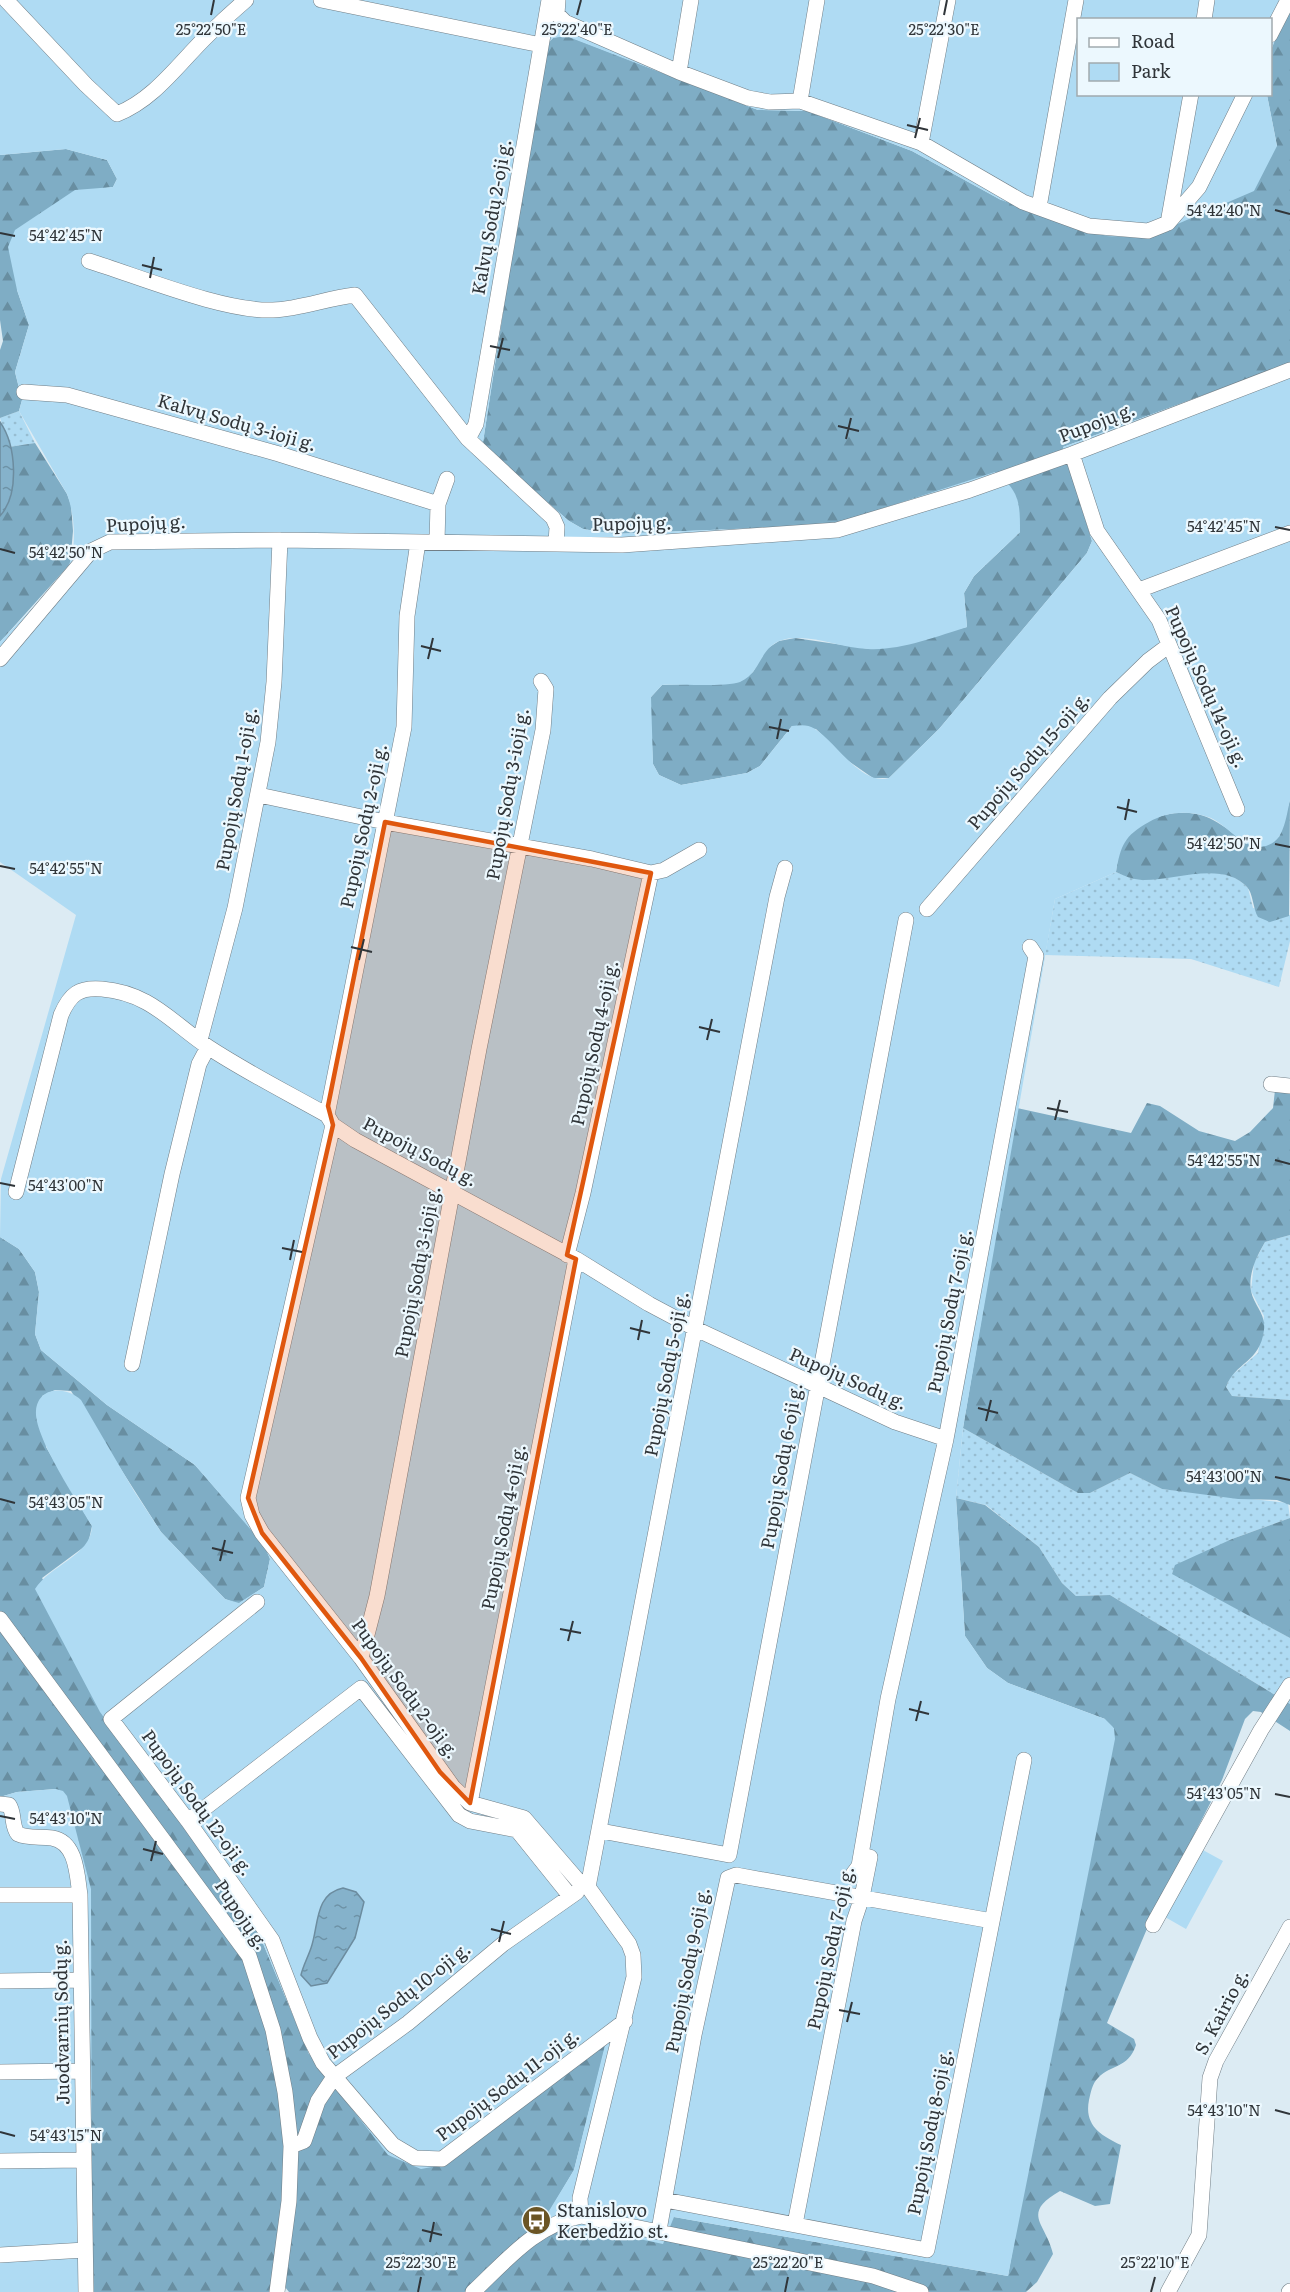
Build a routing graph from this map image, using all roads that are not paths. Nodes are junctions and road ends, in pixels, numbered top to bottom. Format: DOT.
graph roads {
  1 [pos="6,0"];
  2 [pos="246,0"];
  3 [pos="321,0"];
  4 [pos="549,0"];
  5 [pos="558,0"];
  6 [pos="691,0"];
  7 [pos="817,0"];
  8 [pos="948,0"];
  9 [pos="1076,0"];
  10 [pos="1208,0"];
  11 [pos="1288,0"];
  12 [pos="1204,18"];
  13 [pos="1272,30"];
  14 [pos="541,45"];
  15 [pos="679,72"];
  16 [pos="1191,96"];
  17 [pos="1244,96"];
  18 [pos="800,101"];
  19 [pos="921,143"];
  20 [pos="1039,207"];
  21 [pos="1168,223"];
  22 [pos="89,261"];
  23 [pos="1290,370"];
  24 [pos="24,392"];
  25 [pos="468,439"];
  26 [pos="1072,454"];
  27 [pos="447,479"];
  28 [pos="438,504"];
  29 [pos="1290,533"];
  30 [pos="280,540"];
  31 [pos="418,542"];
  32 [pos="437,542"];
  33 [pos="556,543"];
  34 [pos="1139,590"];
  35 [pos="1168,646"];
  36 [pos="0,659"];
  37 [pos="541,681"];
  38 [pos="259,795"];
  39 [pos="1237,809"];
  40 [pos="385,822"];
  41 [pos="520,847"];
  42 [pos="699,850"];
  43 [pos="785,868"];
  44 [pos="651,873"];
  45 [pos="927,909"];
  46 [pos="906,920"];
  47 [pos="1030,947"];
  48 [pos="204,1043"];
  49 [pos="1271,1084"];
  50 [pos="1290,1086"];
  51 [pos="330,1120"];
  52 [pos="16,1192"];
  53 [pos="453,1192"];
  54 [pos="572,1257"];
  55 [pos="696,1329"];
  56 [pos="132,1364"];
  57 [pos="816,1388"];
  58 [pos="946,1439"];
  59 [pos="257,1602"];
  60 [pos="0,1619"];
  61 [pos="361,1658"];
  62 [pos="892,1682"];
  63 [pos="1290,1685"];
  64 [pos="1024,1760"];
  65 [pos="470,1803"];
  66 [pos="0,1804"];
  67 [pos="188,1821"];
  68 [pos="601,1831"];
  69 [pos="853,1874"];
  70 [pos="588,1887"];
  71 [pos="0,1894"];
  72 [pos="80,1895"];
  73 [pos="570,1896"];
  74 [pos="862,1897"];
  75 [pos="992,1921"];
  76 [pos="1153,1925"];
  77 [pos="1290,1927"];
  78 [pos="80,1980"];
  79 [pos="0,1981"];
  80 [pos="625,2021"];
  81 [pos="81,2071"];
  82 [pos="0,2072"];
  83 [pos="334,2077"];
  84 [pos="291,2146"];
  85 [pos="84,2160"];
  86 [pos="0,2161"];
  87 [pos="665,2200"];
  88 [pos="581,2216"];
  89 [pos="795,2224"];
  90 [pos="659,2230"];
  91 [pos="85,2250"];
  92 [pos="0,2255"];
  93 [pos="86,2292"];
  94 [pos="277,2292"];
  95 [pos="473,2292"];
  96 [pos="921,2292"];
  97 [pos="1168,2292"];
  1 -- 2 [label="street"];
  3 -- 14 [label="street"];
  4 -- 14 [label="street, Kalvų Sodų 2-oji g."];
  5 -- 15 [label="street"];
  6 -- 15 [label="street"];
  7 -- 18 [label="street"];
  8 -- 19 [label="street"];
  9 -- 20 [label="street"];
  10 -- 12 [label="street"];
  11 -- 13 [label="street"];
  14 -- 25 [label="street, Kalvų Sodų 2-oji g."];
  15 -- 18 [label="street"];
  16 -- 21 [label="street"];
  17 -- 21 [label="street"];
  18 -- 19 [label="street"];
  19 -- 20 [label="street"];
  20 -- 21 [label="street"];
  22 -- 25 [label="street"];
  23 -- 26 [label="street, Pupojų g."];
  24 -- 28 [label="street, Kalvų Sodų 3-ioji g."];
  25 -- 33 [label="street"];
  26 -- 33 [label="street, Pupojų g."];
  26 -- 34 [label="street, Pupojų Sodų 14-oji g."];
  27 -- 28 [label="street"];
  28 -- 32 [label="street"];
  29 -- 34 [label="street"];
  30 -- 31 [label="street, Pupojų g."];
  30 -- 36 [label="street, Pupojų g."];
  30 -- 38 [label="street, Pupojų Sodų 1-oji g."];
  31 -- 32 [label="street, Pupojų g."];
  31 -- 40 [label="street, Pupojų Sodų 2-oji g."];
  32 -- 33 [label="street, Pupojų g."];
  34 -- 35 [label="street, Pupojų Sodų 14-oji g."];
  35 -- 39 [label="street, Pupojų Sodų 14-oji g."];
  35 -- 45 [label="street, Pupojų Sodų 15-oji g."];
  37 -- 41 [label="street, Pupojų Sodų 3-ioji g."];
  38 -- 40 [label="street"];
  38 -- 48 [label="street, Pupojų Sodų 1-oji g."];
  40 -- 41 [label="street"];
  40 -- 51 [label="street, Pupojų Sodų 2-oji g."];
  41 -- 44 [label="street"];
  41 -- 53 [label="street, Pupojų Sodų 3-ioji g."];
  42 -- 44 [label="street"];
  43 -- 55 [label="street, Pupojų Sodų 5-oji g."];
  44 -- 54 [label="street, Pupojų Sodų 4-oji g."];
  46 -- 57 [label="street, Pupojų Sodų 6-oji g."];
  47 -- 58 [label="street, Pupojų Sodų 7-oji g."];
  48 -- 51 [label="street, Pupojų Sodų g."];
  48 -- 52 [label="street, Pupojų Sodų g."];
  48 -- 56 [label="street, Pupojų Sodų 1-oji g."];
  49 -- 50 [label="street"];
  51 -- 53 [label="street, Pupojų Sodų g."];
  51 -- 61 [label="street, Pupojų Sodų 2-oji g."];
  53 -- 54 [label="street, Pupojų Sodų g."];
  53 -- 61 [label="street, Pupojų Sodų 3-ioji g."];
  54 -- 55 [label="street, Pupojų Sodų g."];
  54 -- 65 [label="street, Pupojų Sodų 4-oji g."];
  55 -- 57 [label="street, Pupojų Sodų g."];
  55 -- 68 [label="street, Pupojų Sodų 5-oji g."];
  57 -- 58 [label="street, Pupojų Sodų g."];
  57 -- 68 [label="street, Pupojų Sodų 6-oji g."];
  58 -- 62 [label="street, Pupojų Sodų 7-oji g."];
  59 -- 67 [label="street, Pupojų Sodų 12-oji g."];
  60 -- 84 [label="street, Pupojų g."];
  61 -- 65 [label="street, Pupojų Sodų 2-oji g."];
  62 -- 69 [label="street, Pupojų Sodų 7-oji g."];
  62 -- 74 [label="street, Pupojų Sodų 7-oji g."];
  63 -- 76 [label="street"];
  64 -- 75 [label="street, Pupojų Sodų 8-oji g."];
  65 -- 70 [label="street"];
  66 -- 72 [label="street, Juodvarnių Sodų g."];
  67 -- 73 [label="street"];
  67 -- 83 [label="street, Pupojų Sodų 12-oji g."];
  68 -- 70 [label="street, Pupojų Sodų 5-oji g."];
  70 -- 73 [label="street, Pupojų Sodų 10-oji g."];
  70 -- 80 [label="street"];
  71 -- 72 [label="street"];
  72 -- 78 [label="street, Juodvarnių Sodų g."];
  73 -- 83 [label="street, Pupojų Sodų 10-oji g."];
  74 -- 75 [label="street, Pupojų Sodų 9-oji g."];
  74 -- 87 [label="street, Pupojų Sodų 9-oji g."];
  74 -- 89 [label="street, Pupojų Sodų 7-oji g."];
  75 -- 89 [label="street, Pupojų Sodų 8-oji g."];
  77 -- 97 [label="street, S. Kairio g."];
  78 -- 79 [label="street"];
  78 -- 81 [label="street, Juodvarnių Sodų g."];
  80 -- 83 [label="street, Pupojų Sodų 11-oji g."];
  80 -- 88 [label="street"];
  81 -- 82 [label="street"];
  81 -- 85 [label="street, Juodvarnių Sodų g."];
  83 -- 84 [label="street, Pupojų Sodų 10-oji g."];
  84 -- 94 [label="street, Pupojų g."];
  85 -- 86 [label="street"];
  85 -- 91 [label="street, Juodvarnių Sodų g."];
  87 -- 89 [label="street, Pupojų Sodų 8-oji g."];
  87 -- 90 [label="street, Pupojų Sodų 9-oji g."];
  88 -- 90 [label="street"];
  88 -- 95 [label="street"];
  90 -- 96 [label="street"];
  91 -- 92 [label="street"];
  91 -- 93 [label="street, Juodvarnių Sodų g."];
}
